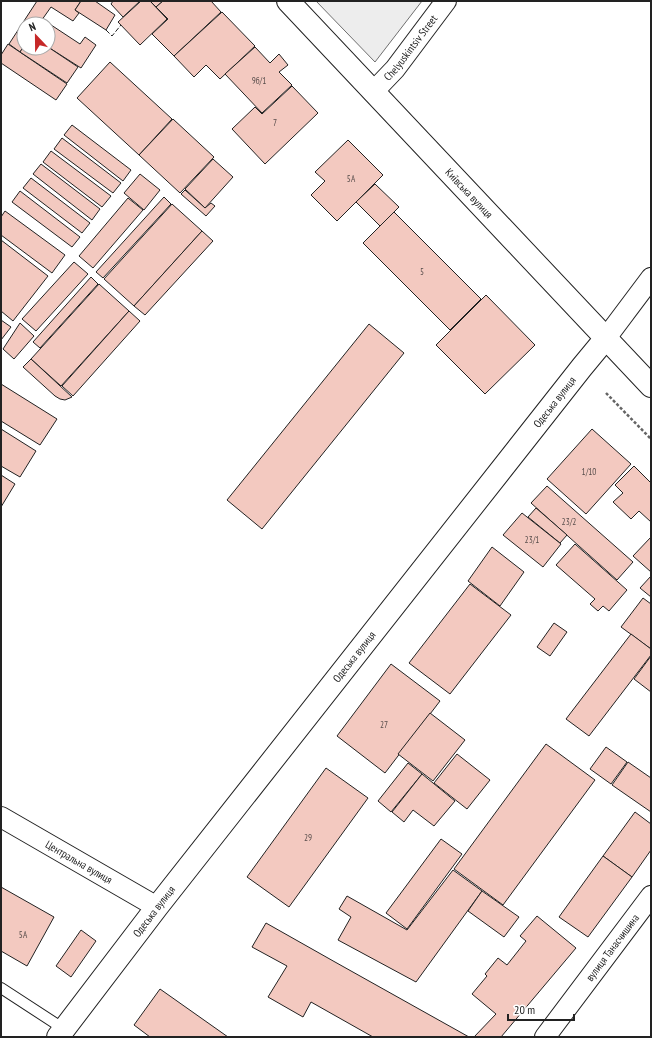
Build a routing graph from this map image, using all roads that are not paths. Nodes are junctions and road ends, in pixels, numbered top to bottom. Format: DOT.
graph roads {
  1 [pos="288,1"];
  2 [pos="446,1"];
  3 [pos="373,92"];
  4 [pos="651,278"];
  5 [pos="606,338"];
  6 [pos="651,386"];
  7 [pos="1,817"];
  8 [pos="651,896"];
  9 [pos="157,907"];
  10 [pos="1,988"];
  11 [pos="61,1033"];
  12 [pos="545,1037"];
  1 -- 3 [label="main road, Київська вулиця"];
  2 -- 3 [label="street, Chelyuskintsiv Street"];
  3 -- 5 [label="main road, Київська вулиця"];
  4 -- 5 [label="street, Одеська вулиця"];
  5 -- 6 [label="main road, Київська вулиця"];
  5 -- 9 [label="main road, Одеська вулиця"];
  7 -- 9 [label="street, Центральна вулиця"];
  8 -- 12 [label="street, вулиця Танасчишина"];
  9 -- 11 [label="main road, Одеська вулиця"];
  10 -- 11 [label="lane"];
}
